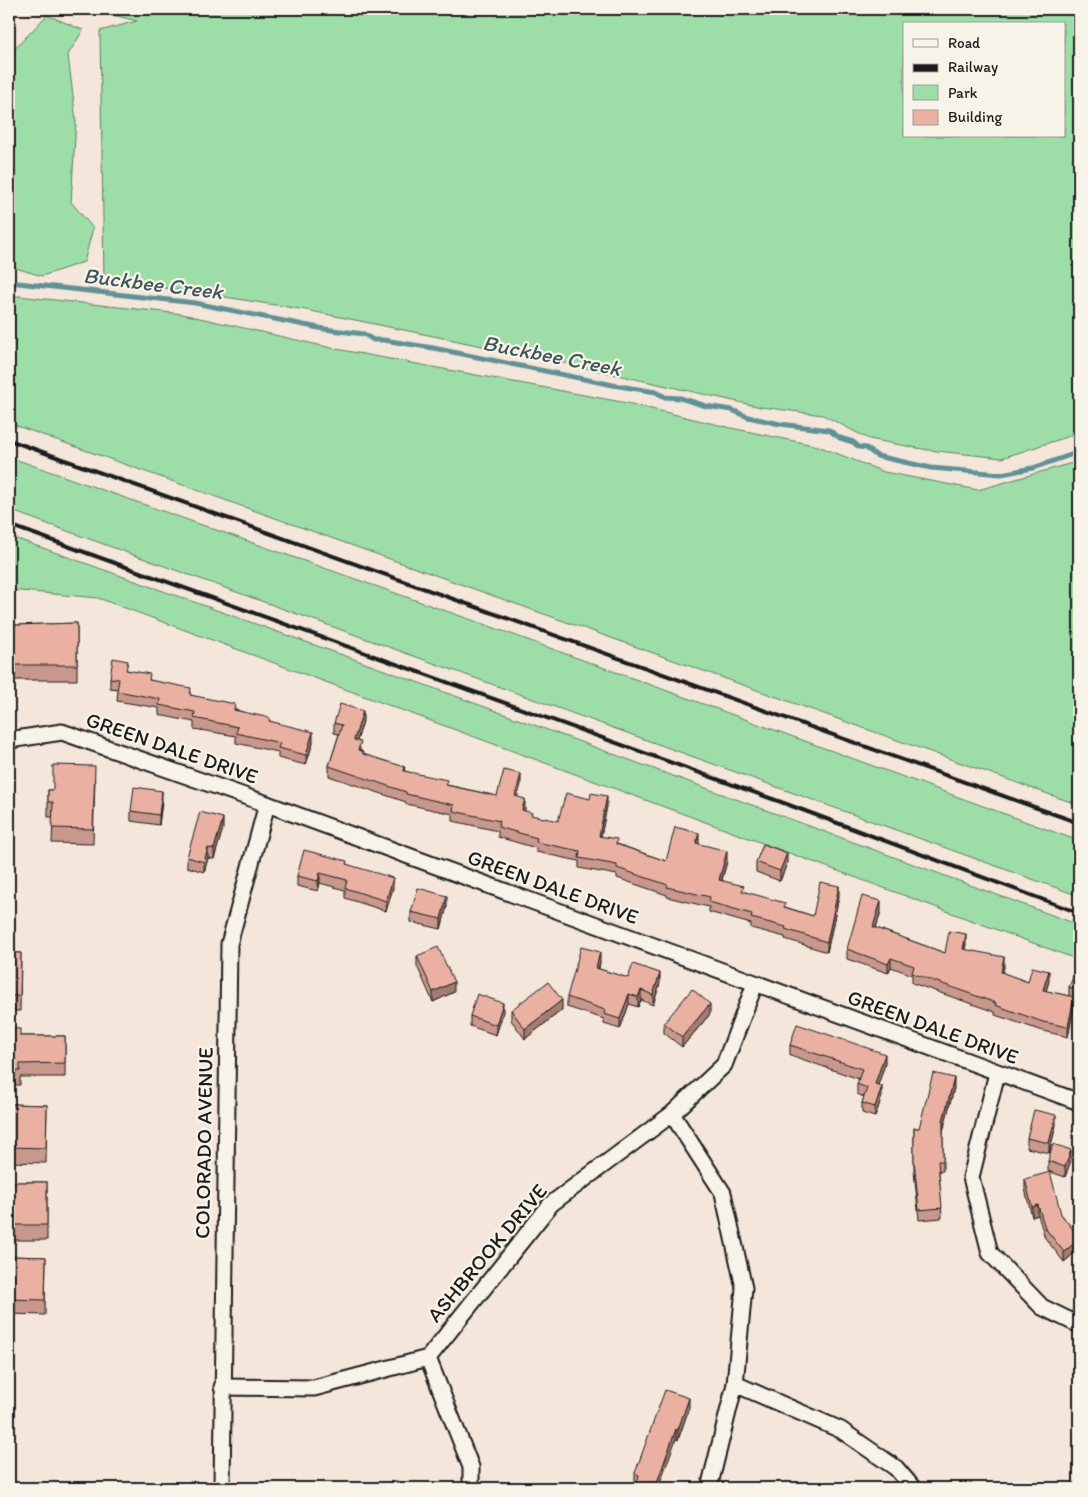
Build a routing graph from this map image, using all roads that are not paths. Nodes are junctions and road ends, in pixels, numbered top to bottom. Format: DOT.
graph roads {
  1 [pos="9,740"];
  2 [pos="267,804"];
  3 [pos="755,984"];
  4 [pos="997,1073"];
  5 [pos="1079,1102"];
  6 [pos="672,1114"];
  7 [pos="1079,1325"];
  8 [pos="428,1358"];
  9 [pos="735,1384"];
  10 [pos="222,1387"];
  11 [pos="222,1488"];
  12 [pos="471,1488"];
  13 [pos="709,1488"];
  14 [pos="913,1488"];
  1 -- 2 [label="street, GREEN DALE DRIVE"];
  2 -- 3 [label="street, GREEN DALE DRIVE"];
  2 -- 10 [label="street, COLORADO AVENUE"];
  3 -- 4 [label="street, GREEN DALE DRIVE"];
  3 -- 6 [label="street, ASHBROOK DRIVE"];
  4 -- 5 [label="street, GREEN DALE DRIVE"];
  4 -- 7 [label="street"];
  6 -- 8 [label="street, ASHBROOK DRIVE"];
  6 -- 9 [label="street"];
  8 -- 10 [label="street"];
  8 -- 12 [label="street"];
  9 -- 13 [label="street"];
  9 -- 14 [label="street"];
  10 -- 11 [label="street, COLORADO AVENUE"];
}
